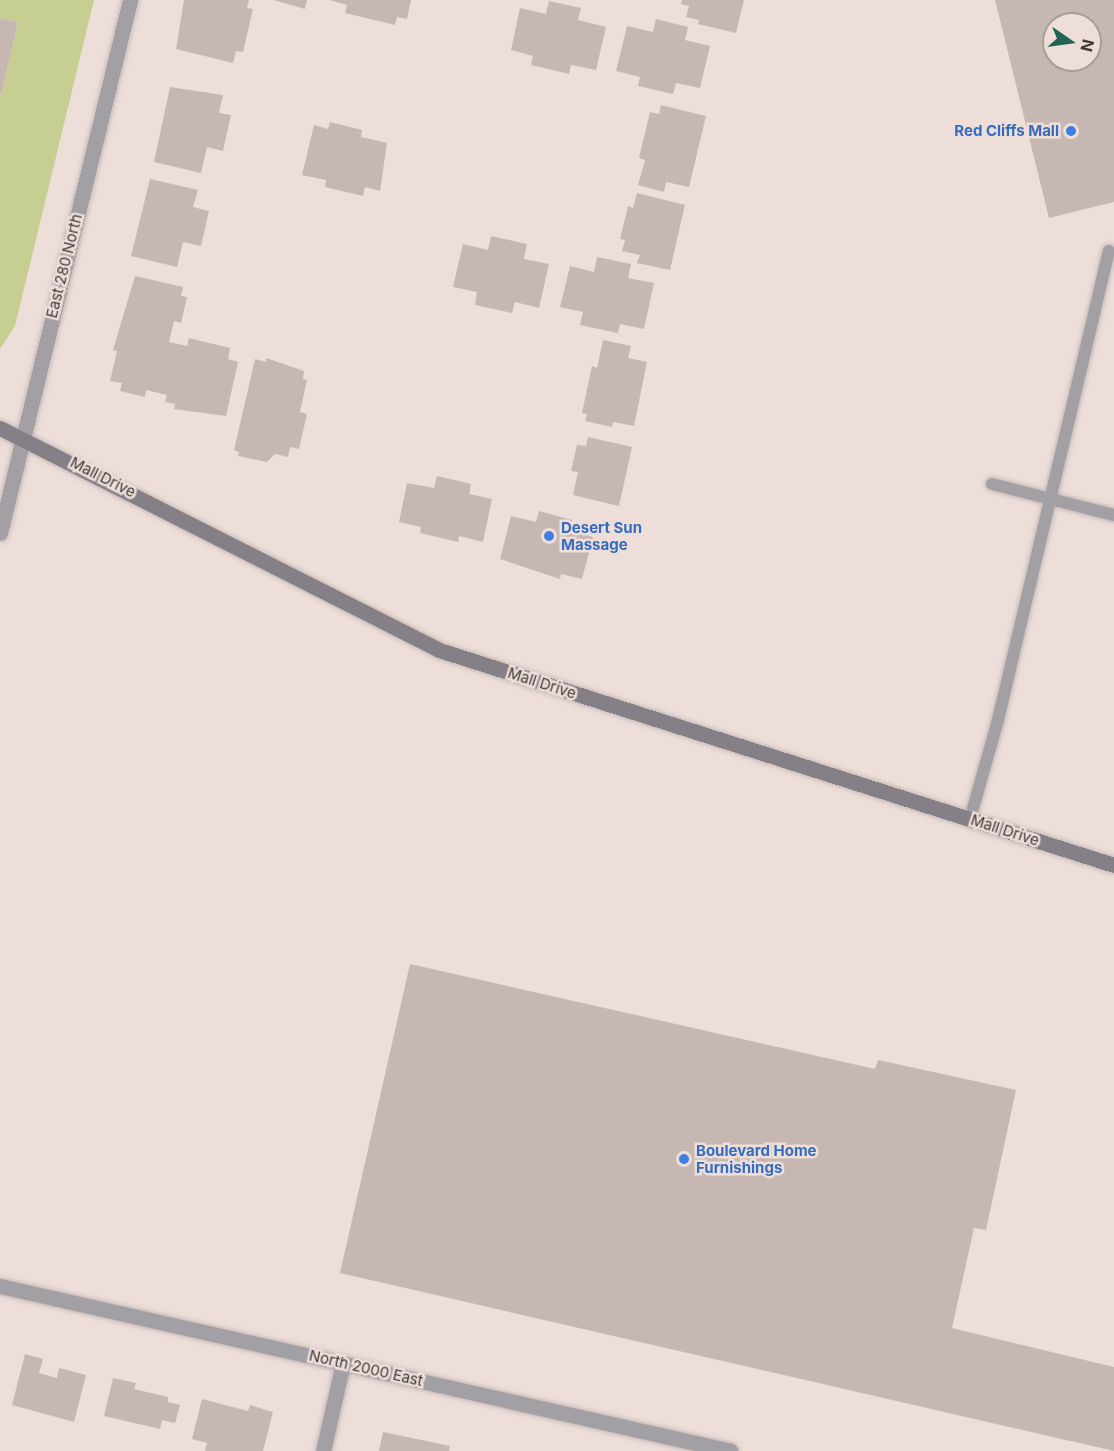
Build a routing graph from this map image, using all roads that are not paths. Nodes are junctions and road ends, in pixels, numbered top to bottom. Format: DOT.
graph roads {
  1 [pos="130,0"];
  2 [pos="1109,250"];
  3 [pos="0,428"];
  4 [pos="21,436"];
  5 [pos="992,484"];
  6 [pos="1051,498"];
  7 [pos="1114,515"];
  8 [pos="0,533"];
  9 [pos="970,819"];
  10 [pos="1114,865"];
  11 [pos="0,1286"];
  12 [pos="343,1363"];
  13 [pos="323,1451"];
  14 [pos="732,1451"];
  1 -- 4 [label="street, East 280 North"];
  2 -- 6 [label="lane"];
  3 -- 4 [label="main road, Mall Drive"];
  4 -- 8 [label="street, East 280 North"];
  4 -- 9 [label="main road, Mall Drive"];
  5 -- 6 [label="lane"];
  6 -- 7 [label="lane"];
  6 -- 9 [label="lane"];
  9 -- 10 [label="main road, Mall Drive"];
  11 -- 12 [label="street, North 2000 East"];
  12 -- 13 [label="street"];
  12 -- 14 [label="street, North 2000 East"];
}
